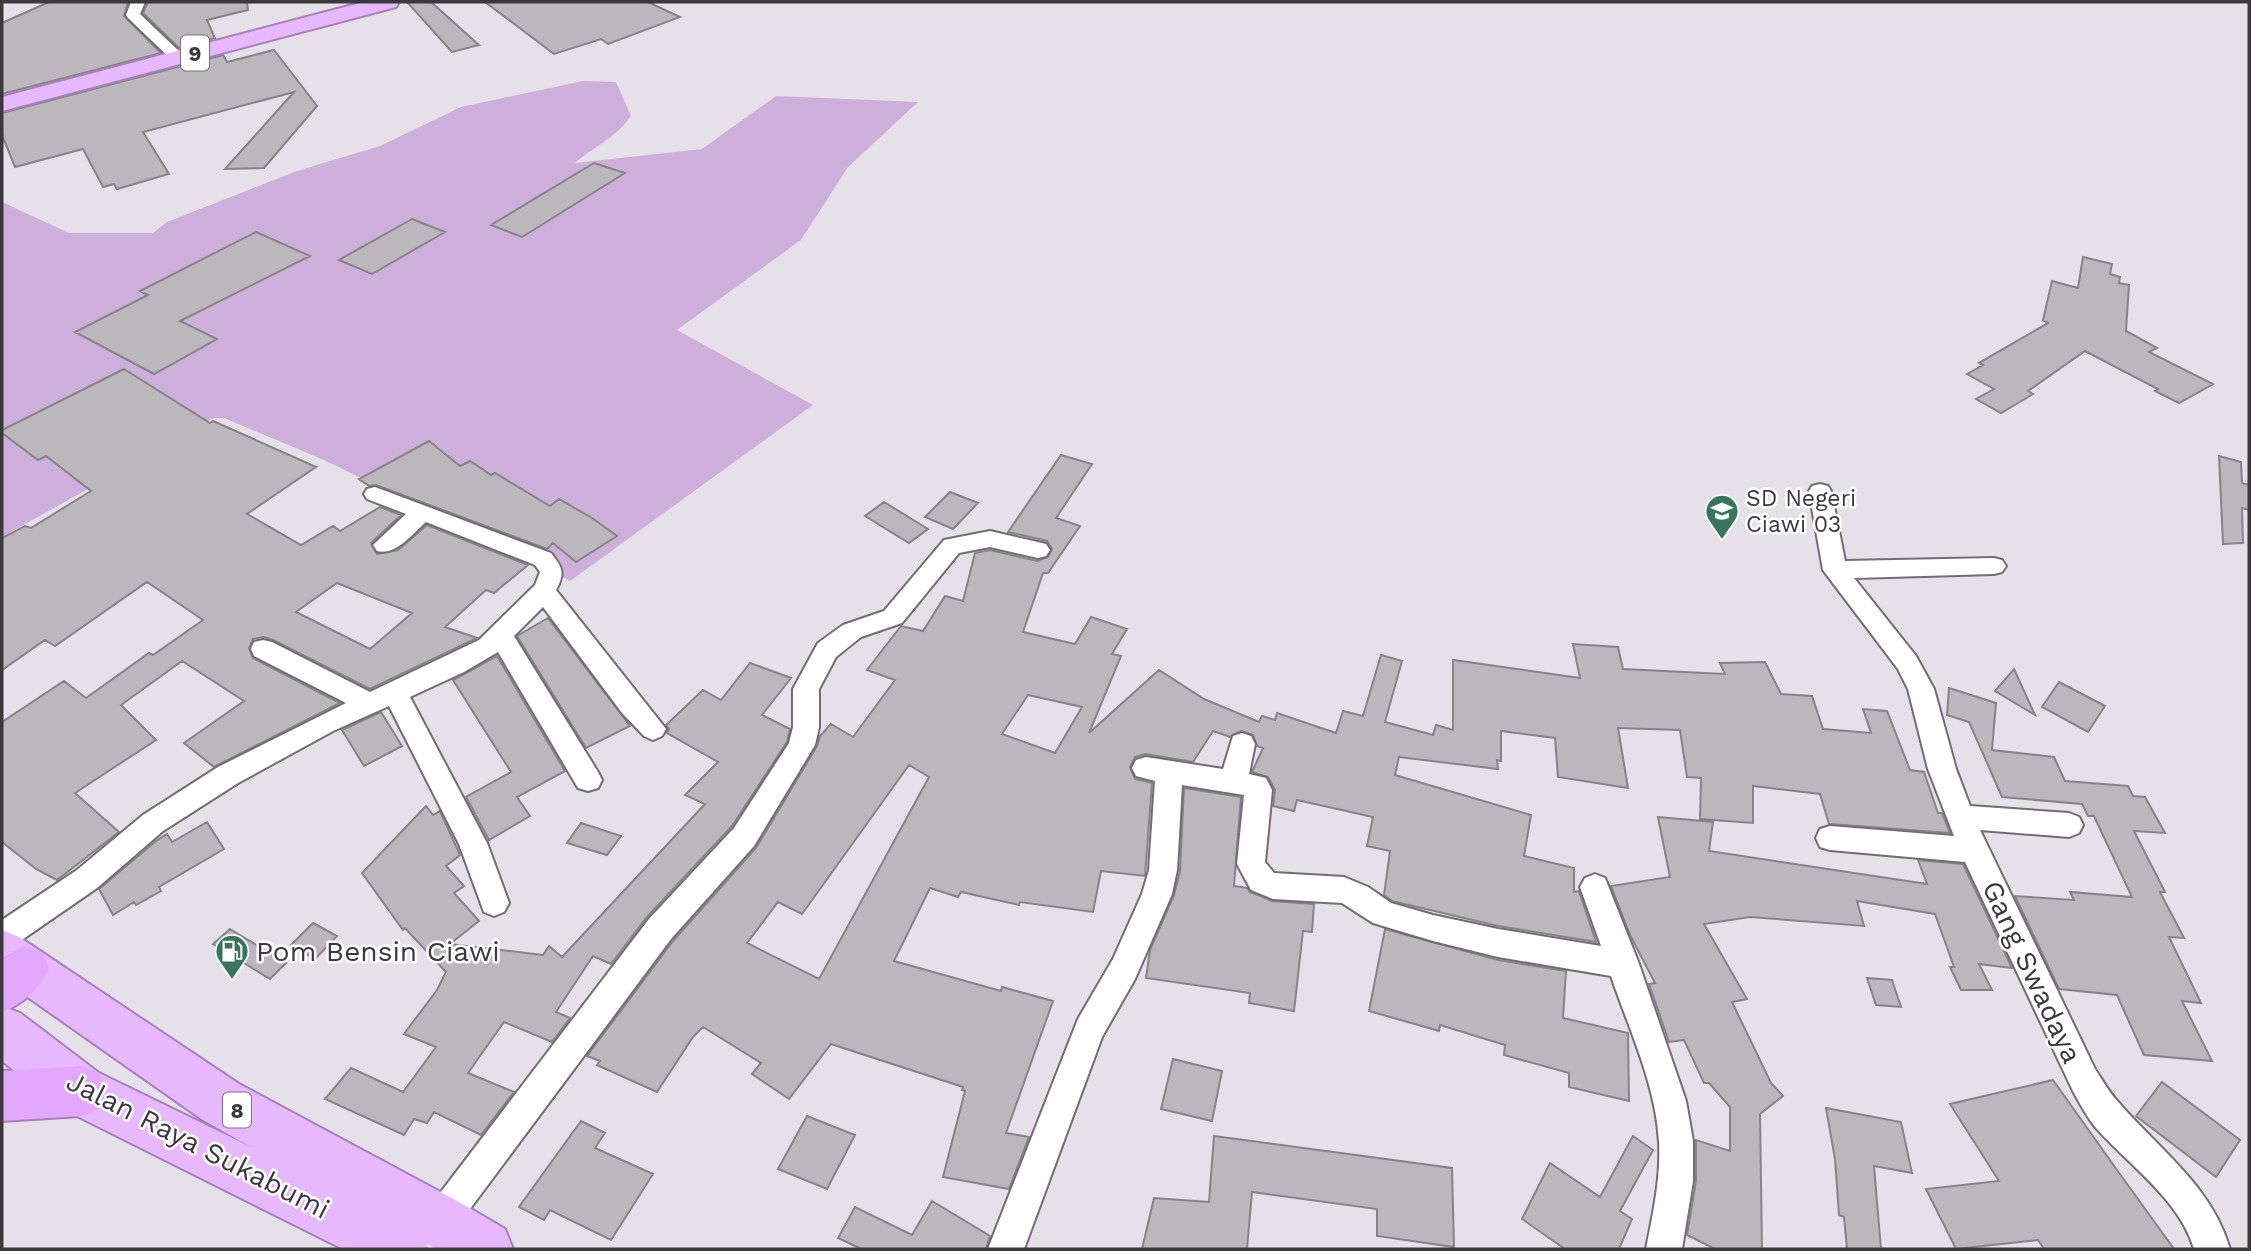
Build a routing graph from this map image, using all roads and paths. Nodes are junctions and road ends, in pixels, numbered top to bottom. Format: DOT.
graph roads {
  1 [pos="138,2"];
  2 [pos="388,2"];
  3 [pos="177,58"];
  4 [pos="2,104"];
  5 [pos="1820,491"];
  6 [pos="375,494"];
  7 [pos="423,512"];
  8 [pos="385,545"];
  9 [pos="1038,550"];
  10 [pos="1994,566"];
  11 [pos="1835,570"];
  12 [pos="544,591"];
  13 [pos="501,636"];
  14 [pos="263,649"];
  15 [pos="395,693"];
  16 [pos="369,703"];
  17 [pos="653,729"];
  18 [pos="1242,744"];
  19 [pos="588,780"];
  20 [pos="1234,780"];
  21 [pos="1962,817"];
  22 [pos="2069,825"];
  23 [pos="1830,838"];
  24 [pos="1975,850"];
  25 [pos="1595,887"];
  26 [pos="494,903"];
  27 [pos="8,961"];
  28 [pos="1624,964"];
  29 [pos="2,1030"];
  30 [pos="81,1091"];
  31 [pos="2,1096"];
  32 [pos="423,1240"];
  33 [pos="485,1249"];
  34 [pos="1006,1249"];
  35 [pos="1664,1249"];
  36 [pos="2212,1249"];
  1 -- 3 [label="street"];
  2 -- 3 [label="highway, 9"];
  3 -- 4 [label="highway, 9"];
  5 -- 11 [label="street"];
  6 -- 7 [label="street"];
  7 -- 8 [label="street"];
  7 -- 12 [label="street"];
  9 -- 32 [label="street"];
  10 -- 11 [label="street"];
  11 -- 21 [label="street, Gang Swadaya"];
  12 -- 13 [label="street"];
  12 -- 17 [label="street"];
  13 -- 15 [label="street"];
  13 -- 19 [label="street"];
  14 -- 16 [label="street"];
  15 -- 16 [label="street"];
  15 -- 26 [label="street"];
  16 -- 27 [label="street"];
  18 -- 20 [label="street"];
  20 -- 28 [label="street"];
  20 -- 34 [label="street"];
  21 -- 22 [label="street"];
  21 -- 24 [label="street, Gang Swadaya"];
  23 -- 24 [label="street"];
  24 -- 36 [label="street, Gang Swadaya"];
  25 -- 28 [label="street"];
  27 -- 32 [label="highway, Jalan Raya Sukabumi / 8"];
  28 -- 35 [label="street"];
  29 -- 30 [label="highway, Jalan Raya Sukabumi / 8"];
  30 -- 31 [label="highway"];
  30 -- 32 [label="highway, Jalan Raya Sukabumi / 8"];
  32 -- 33 [label="highway, Jalan Raya Sukabumi / 8"];
}
